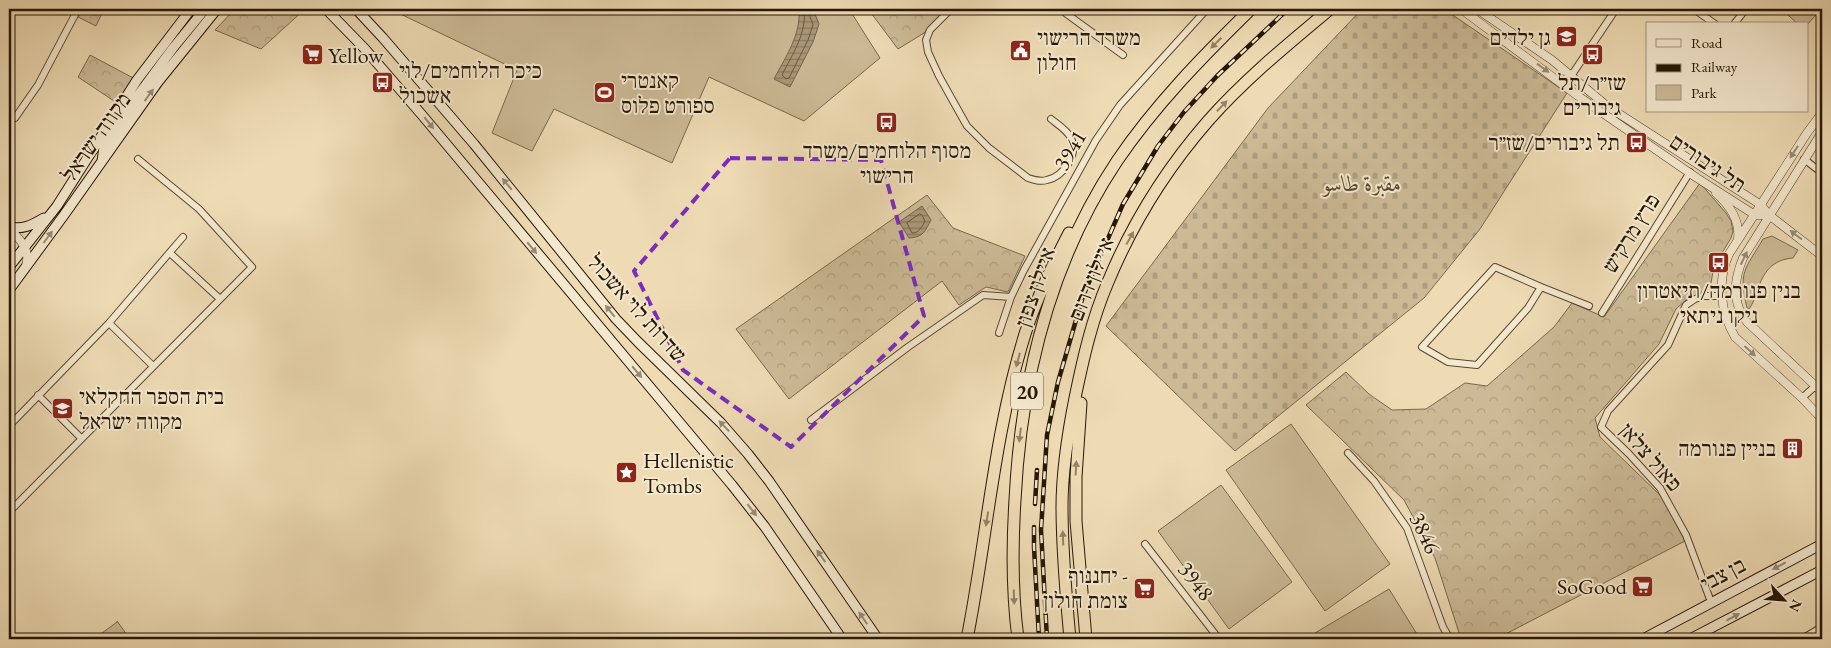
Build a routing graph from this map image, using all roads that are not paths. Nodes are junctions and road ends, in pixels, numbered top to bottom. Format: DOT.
graph roads {
  1 [pos="78,9"];
  2 [pos="191,9"];
  3 [pos="205,9"];
  4 [pos="219,9"];
  5 [pos="326,9"];
  6 [pos="356,9"];
  7 [pos="951,9"];
  8 [pos="1060,9"];
  9 [pos="1207,9"];
  10 [pos="1251,9"];
  11 [pos="1330,9"];
  12 [pos="1461,9"];
  13 [pos="1477,9"];
  14 [pos="1616,9"];
  15 [pos="1694,9"];
  16 [pos="1746,9"];
  17 [pos="1712,22"];
  18 [pos="1736,22"];
  19 [pos="1123,55"];
  20 [pos="1572,75"];
  21 [pos="1565,85"];
  22 [pos="1822,112"];
  23 [pos="1051,119"];
  24 [pos="9,120"];
  25 [pos="1822,132"];
  26 [pos="104,147"];
  27 [pos="90,154"];
  28 [pos="138,159"];
  29 [pos="1804,159"];
  30 [pos="1117,161"];
  31 [pos="102,163"];
  32 [pos="1690,172"];
  33 [pos="1822,173"];
  34 [pos="1697,178"];
  35 [pos="1761,205"];
  36 [pos="51,214"];
  37 [pos="1755,215"];
  38 [pos="1769,215"];
  39 [pos="9,228"];
  40 [pos="183,237"];
  41 [pos="1738,241"];
  42 [pos="24,246"];
  43 [pos="170,253"];
  44 [pos="1822,256"];
  45 [pos="26,266"];
  46 [pos="9,267"];
  47 [pos="1108,282"];
  48 [pos="1541,287"];
  49 [pos="9,290"];
  50 [pos="1722,296"];
  51 [pos="1011,297"];
  52 [pos="220,299"];
  53 [pos="1589,306"];
  54 [pos="1602,313"];
  55 [pos="110,323"];
  56 [pos="999,333"];
  57 [pos="153,366"];
  58 [pos="1822,380"];
  59 [pos="1815,385"];
  60 [pos="1822,392"];
  61 [pos="38,395"];
  62 [pos="1802,398"];
  63 [pos="1822,419"];
  64 [pos="812,420"];
  65 [pos="9,426"];
  66 [pos="81,438"];
  67 [pos="1348,452"];
  68 [pos="9,512"];
  69 [pos="1145,544"];
  70 [pos="1822,544"];
  71 [pos="1822,570"];
  72 [pos="1711,602"];
  73 [pos="1822,627"];
  74 [pos="842,639"];
  75 [pos="878,639"];
  76 [pos="967,639"];
  77 [pos="1018,639"];
  78 [pos="1070,639"];
  79 [pos="1086,639"];
  80 [pos="1219,639"];
  81 [pos="1450,639"];
  82 [pos="1643,639"];
  83 [pos="1690,639"];
  84 [pos="1804,639"];
  1 -- 24 [label="street"];
  2 -- 27 [label="main road, מקווה ישראל"];
  3 -- 26 [label="main road"];
  31 -- 4 [label="main road, מקווה ישראל, one-way"];
  5 -- 74 [label="main road, שדרות לוי אשכול, one-way"];
  75 -- 6 [label="main road, שדרות לוי אשכול, one-way"];
  7 -- 23 [label="street"];
  8 -- 19 [label="street"];
  9 -- 51 [label="street, 3941"];
  10 -- 30 [label="highway, איילון צפון / 20, one-way"];
  47 -- 11 [label="highway, איילון דרום / 20, one-way"];
  12 -- 21 [label="street, תל גיבורים, one-way"];
  13 -- 20 [label="street, תל גיבורים"];
  14 -- 20 [label="street"];
  15 -- 17 [label="street"];
  16 -- 18 [label="street"];
  20 -- 21 [label="street"];
  20 -- 35 [label="street, תל גיבורים"];
  21 -- 32 [label="street, תל גיבורים"];
  22 -- 35 [label="street, one-way"];
  25 -- 29 [label="street"];
  26 -- 27 [label="main road"];
  26 -- 31 [label="main road"];
  27 -- 36 [label="main road, מקווה ישראל"];
  28 -- 52 [label="street"];
  29 -- 33 [label="street"];
  29 -- 38 [label="street"];
  30 -- 76 [label="highway, one-way"];
  30 -- 77 [label="highway, איילון צפון / 20, one-way"];
  45 -- 31 [label="main road, מקווה ישראל, one-way"];
  32 -- 34 [label="street, תל גיבורים"];
  32 -- 54 [label="street, פרץ מרקיש"];
  34 -- 37 [label="street, תל גיבורים"];
  34 -- 41 [label="street"];
  35 -- 37 [label="street"];
  35 -- 38 [label="street, תל גיבורים"];
  36 -- 39 [label="main road"];
  36 -- 42 [label="main road, מקווה ישראל"];
  37 -- 38 [label="street, תל גיבורים"];
  37 -- 41 [label="street"];
  44 -- 38 [label="street, תל גיבורים, one-way"];
  59 -- 38 [label="street, one-way"];
  39 -- 42 [label="street"];
  40 -- 43 [label="street"];
  41 -- 50 [label="street"];
  42 -- 45 [label="street"];
  42 -- 46 [label="main road, מקווה ישראל"];
  43 -- 52 [label="street"];
  43 -- 55 [label="street"];
  45 -- 49 [label="main road, מקווה ישראל"];
  78 -- 47 [label="highway, איילון דרום / 20, one-way"];
  79 -- 47 [label="highway, one-way"];
  48 -- 48 [label="street"];
  48 -- 53 [label="street"];
  50 -- 62 [label="street, one-way"];
  50 -- 72 [label="street, פאול צלאן"];
  51 -- 56 [label="street, 3941"];
  51 -- 64 [label="street"];
  52 -- 57 [label="street"];
  55 -- 57 [label="street"];
  55 -- 61 [label="street"];
  57 -- 66 [label="street"];
  58 -- 59 [label="street"];
  59 -- 60 [label="street"];
  59 -- 62 [label="street"];
  61 -- 65 [label="street"];
  61 -- 66 [label="street"];
  62 -- 63 [label="street"];
  66 -- 68 [label="street"];
  67 -- 81 [label="street, 3846"];
  69 -- 80 [label="street, 3948"];
  70 -- 72 [label="main road, בן צבי, one-way"];
  83 -- 71 [label="main road, בן צבי, one-way"];
  72 -- 82 [label="main road, בן צבי"];
  73 -- 84 [label="street"];
}
